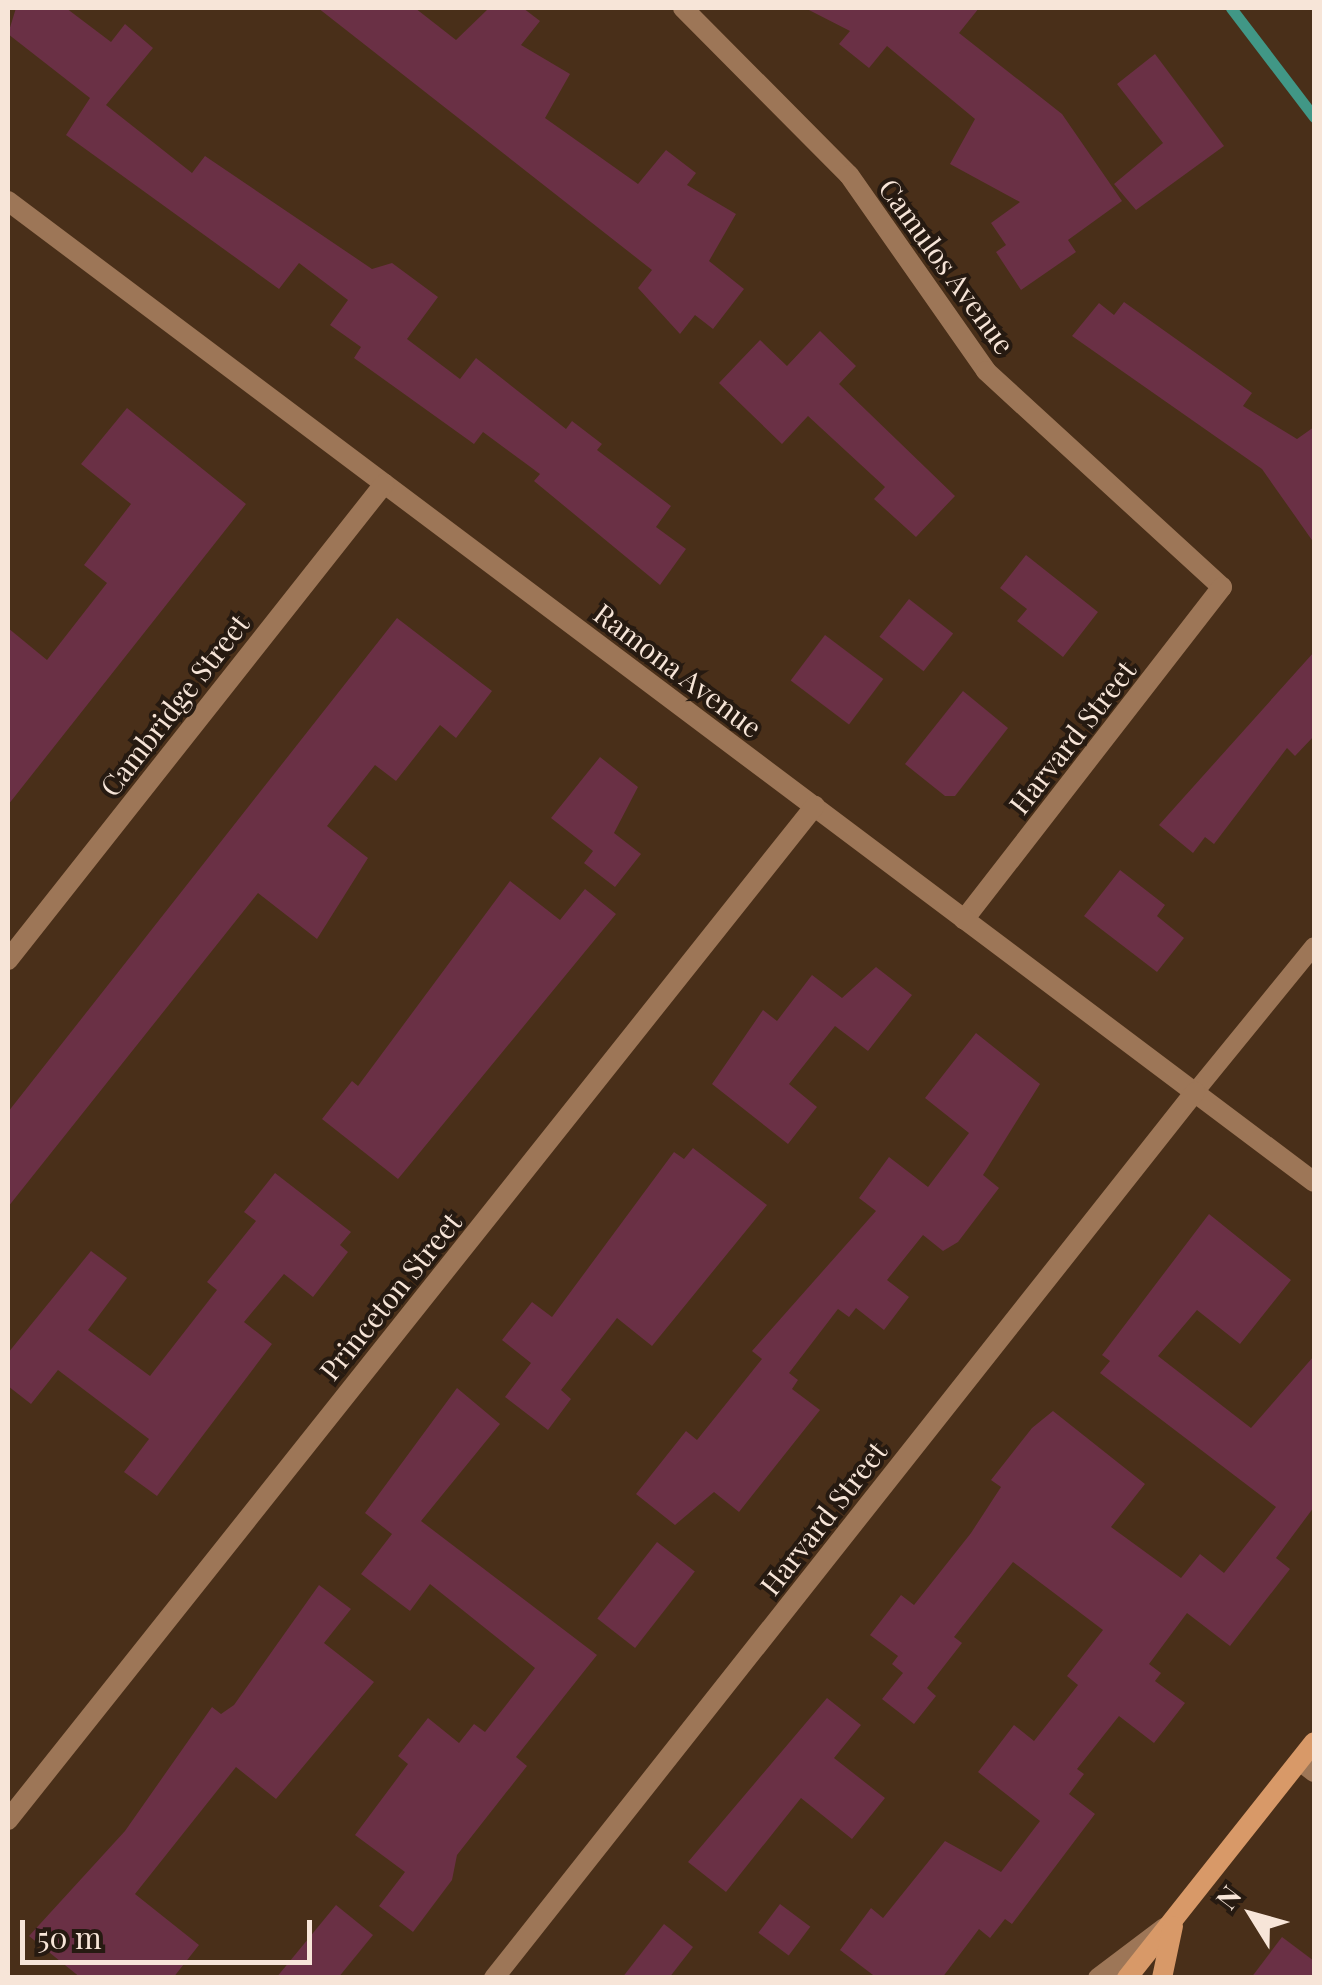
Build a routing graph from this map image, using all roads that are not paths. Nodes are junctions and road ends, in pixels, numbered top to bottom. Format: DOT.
graph roads {
  1 [pos="683,8"];
  2 [pos="8,202"];
  3 [pos="384,484"];
  4 [pos="1222,588"];
  5 [pos="815,806"];
  6 [pos="964,920"];
  7 [pos="1314,946"];
  8 [pos="8,960"];
  9 [pos="1196,1092"];
  10 [pos="1314,1182"];
  11 [pos="1314,1742"];
  12 [pos="1307,1766"];
  13 [pos="8,1820"];
  14 [pos="1174,1921"];
  15 [pos="494,1978"];
  16 [pos="1098,1978"];
  17 [pos="1127,1978"];
  18 [pos="1162,1978"];
  1 -- 4 [label="street, Camulos Avenue"];
  2 -- 3 [label="street, Ramona Avenue"];
  3 -- 5 [label="street, Ramona Avenue"];
  3 -- 8 [label="street, Cambridge Street"];
  4 -- 6 [label="street, Harvard Street"];
  5 -- 6 [label="street, Ramona Avenue"];
  5 -- 13 [label="street, Princeton Street"];
  6 -- 9 [label="street, Ramona Avenue"];
  7 -- 9 [label="lane"];
  9 -- 10 [label="street, Ramona Avenue"];
  9 -- 15 [label="street, Harvard Street"];
  11 -- 12 [label="main road"];
  12 -- 14 [label="main road"];
  14 -- 16 [label="street"];
  14 -- 17 [label="main road"];
  14 -- 18 [label="main road"];
}
